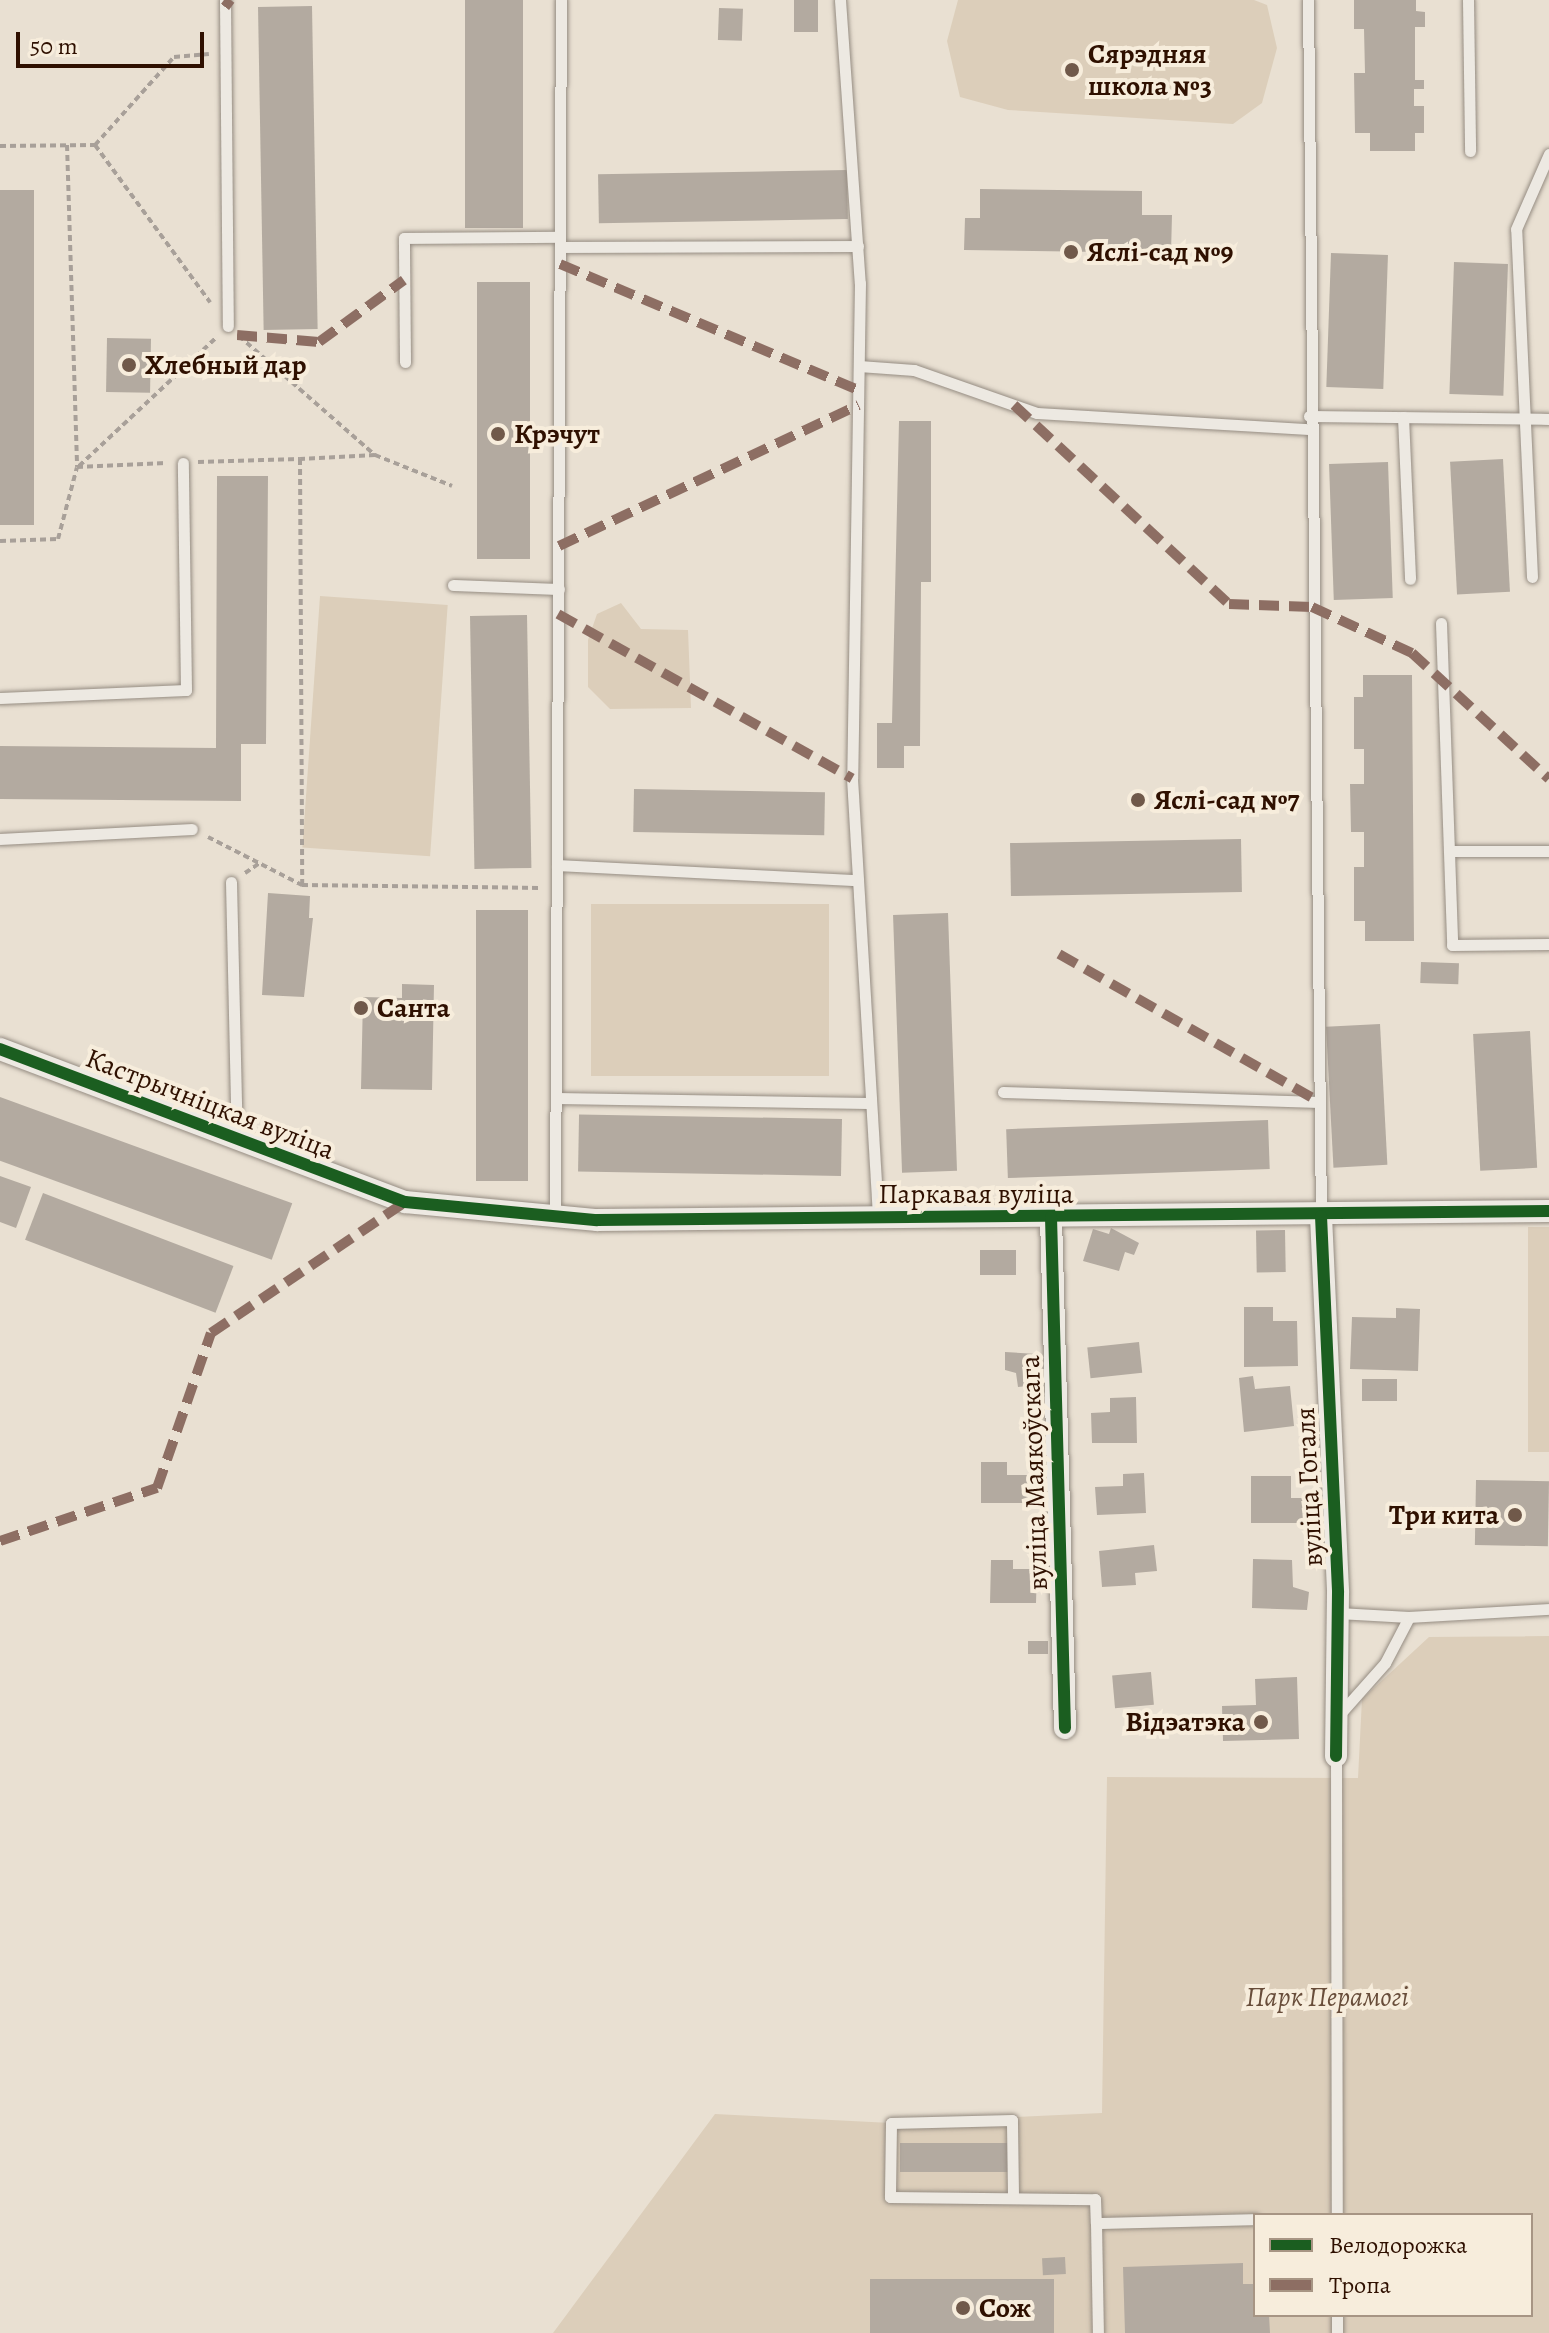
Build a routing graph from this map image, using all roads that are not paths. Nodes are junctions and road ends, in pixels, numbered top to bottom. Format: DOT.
graph roads {
  1 [pos="225,0"];
  2 [pos="561,0"];
  3 [pos="840,0"];
  4 [pos="1308,0"];
  5 [pos="1468,0"];
  6 [pos="1470,151"];
  7 [pos="1549,154"];
  8 [pos="560,242"];
  9 [pos="858,246"];
  10 [pos="228,326"];
  11 [pos="405,362"];
  12 [pos="859,366"];
  13 [pos="1403,417"];
  14 [pos="1528,419"];
  15 [pos="1549,419"];
  16 [pos="1309,422"];
  17 [pos="183,463"];
  18 [pos="1532,577"];
  19 [pos="1410,579"];
  20 [pos="453,585"];
  21 [pos="559,589"];
  22 [pos="1441,623"];
  23 [pos="0,698"];
  24 [pos="192,829"];
  25 [pos="0,839"];
  26 [pos="1449,851"];
  27 [pos="1549,851"];
  28 [pos="557,865"];
  29 [pos="857,880"];
  30 [pos="231,882"];
  31 [pos="1549,944"];
  32 [pos="0,1049"];
  33 [pos="1003,1092"];
  34 [pos="556,1098"];
  35 [pos="1319,1102"];
  36 [pos="868,1103"];
  37 [pos="237,1142"];
  38 [pos="405,1202"];
  39 [pos="1549,1211"];
  40 [pos="555,1216"];
  41 [pos="1321,1216"];
  42 [pos="1051,1217"];
  43 [pos="878,1219"];
  44 [pos="1549,1609"];
  45 [pos="1338,1613"];
  46 [pos="1409,1617"];
  47 [pos="1337,1717"];
  48 [pos="1065,1728"];
  49 [pos="1336,1756"];
  50 [pos="1013,2195"];
  51 [pos="1337,2213"];
  52 [pos="1253,2219"];
  53 [pos="1096,2223"];
  54 [pos="1098,2333"];
  1 -- 10 [label="lane"];
  2 -- 8 [label="lane"];
  3 -- 9 [label="lane"];
  4 -- 16 [label="lane"];
  5 -- 6 [label="lane"];
  7 -- 14 [label="lane"];
  8 -- 9 [label="lane"];
  8 -- 11 [label="lane"];
  8 -- 21 [label="lane"];
  9 -- 12 [label="lane"];
  12 -- 16 [label="lane"];
  12 -- 29 [label="lane"];
  13 -- 14 [label="lane"];
  13 -- 16 [label="lane"];
  13 -- 19 [label="lane"];
  14 -- 15 [label="lane"];
  14 -- 18 [label="lane"];
  16 -- 35 [label="lane"];
  17 -- 23 [label="lane"];
  20 -- 21 [label="lane"];
  21 -- 28 [label="lane"];
  22 -- 26 [label="lane"];
  24 -- 25 [label="lane"];
  26 -- 27 [label="lane"];
  26 -- 31 [label="lane"];
  28 -- 29 [label="lane"];
  28 -- 34 [label="lane"];
  29 -- 36 [label="lane"];
  30 -- 37 [label="lane"];
  32 -- 37 [label="street, Кастрычніцкая вуліца"];
  33 -- 35 [label="lane"];
  34 -- 36 [label="lane"];
  34 -- 40 [label="lane"];
  35 -- 41 [label="lane"];
  36 -- 43 [label="lane"];
  37 -- 38 [label="street, Кастрычніцкая вуліца"];
  38 -- 40 [label="street, Паркавая вуліца"];
  39 -- 41 [label="street, Паркавая вуліца"];
  40 -- 43 [label="street, Паркавая вуліца"];
  41 -- 42 [label="street, Паркавая вуліца"];
  41 -- 45 [label="street, вуліца Гогаля"];
  42 -- 43 [label="street, Паркавая вуліца"];
  42 -- 48 [label="street, вуліца Маякоўскага"];
  44 -- 46 [label="lane"];
  45 -- 46 [label="lane"];
  45 -- 47 [label="street, вуліца Гогаля"];
  46 -- 47 [label="lane"];
  47 -- 49 [label="street, вуліца Гогаля"];
  49 -- 51 [label="lane"];
  50 -- 50 [label="lane"];
  50 -- 53 [label="lane"];
  52 -- 53 [label="lane"];
  53 -- 54 [label="lane"];
}
